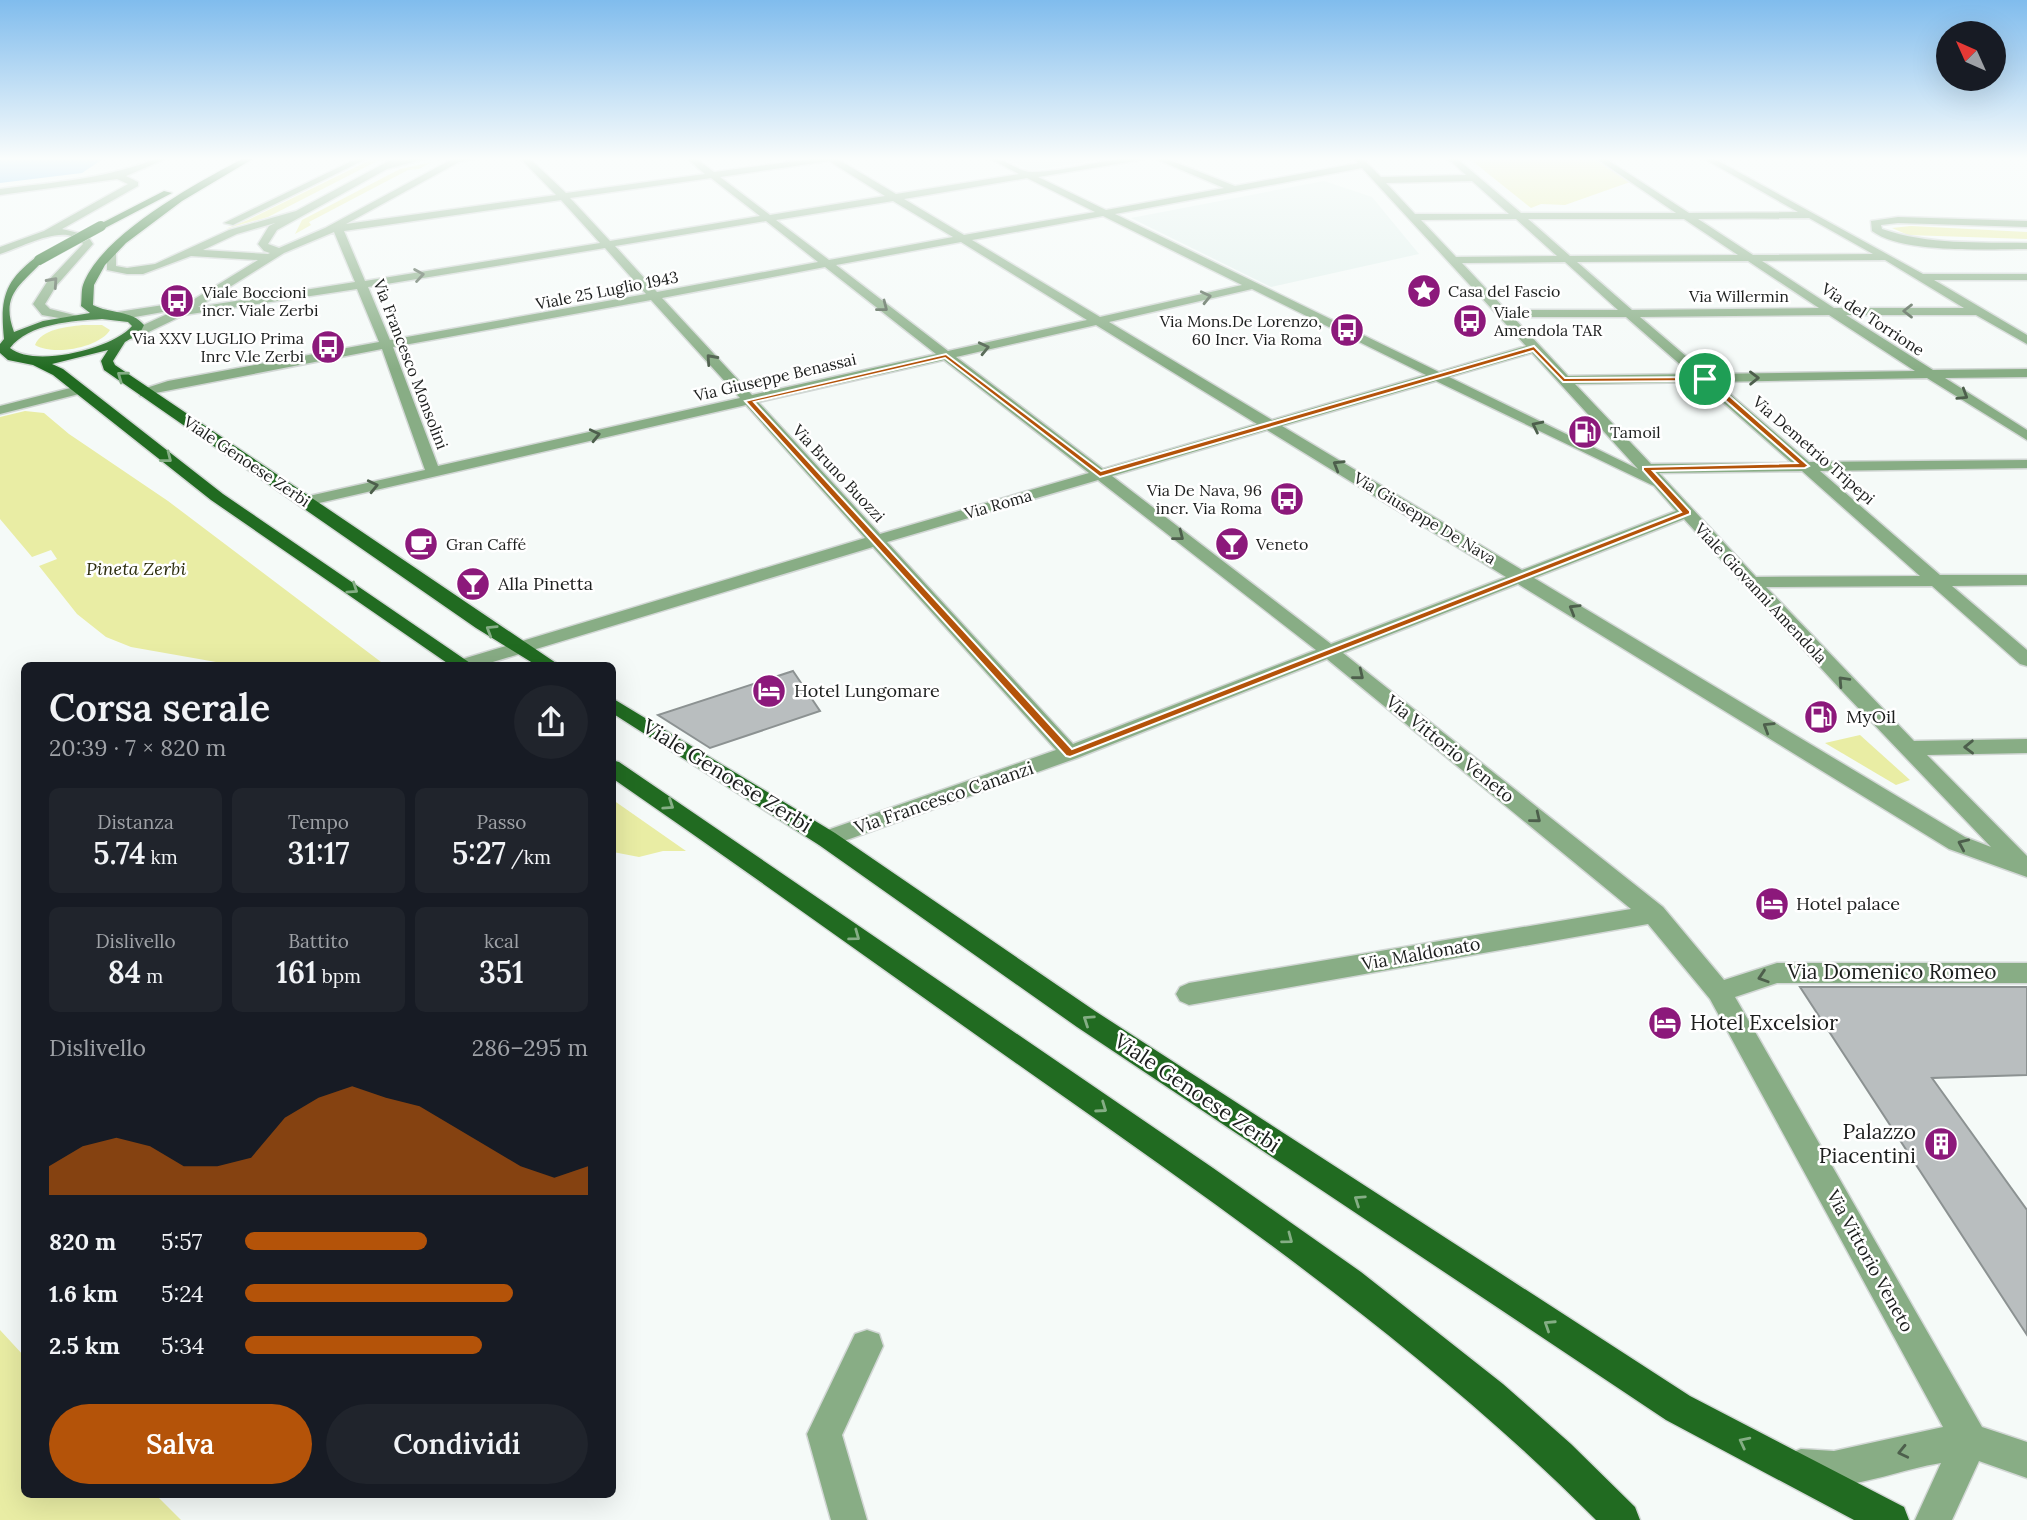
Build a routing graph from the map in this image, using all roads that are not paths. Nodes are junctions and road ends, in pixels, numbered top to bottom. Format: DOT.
graph roads {
  1 [pos="57,228"];
  2 [pos="97,228"];
  3 [pos="138,228"];
  4 [pos="218,228"];
  5 [pos="247,228"];
  6 [pos="273,228"];
  7 [pos="314,228"];
  8 [pos="338,228"];
  9 [pos="348,228"];
  10 [pos="592,228"];
  11 [pos="709,228"];
  12 [pos="781,228"];
  13 [pos="944,228"];
  14 [pos="1029,228"];
  15 [pos="1133,228"];
  16 [pos="1422,228"];
  17 [pos="1531,228"];
  18 [pos="1706,228"];
  19 [pos="1834,228"];
  20 [pos="1876,228"];
  21 [pos="334,230"];
  22 [pos="48,233"];
  23 [pos="963,240"];
  24 [pos="607,245"];
  25 [pos="2027,246"];
  26 [pos="285,248"];
  27 [pos="0,251"];
  28 [pos="111,253"];
  29 [pos="189,253"];
  30 [pos="268,257"];
  31 [pos="1887,257"];
  32 [pos="1752,259"];
  33 [pos="1452,260"];
  34 [pos="1568,260"];
  35 [pos="829,265"];
  36 [pos="1920,277"];
  37 [pos="2027,277"];
  38 [pos="362,285"];
  39 [pos="1252,286"];
  40 [pos="209,295"];
  41 [pos="656,297"];
  42 [pos="1977,311"];
  43 [pos="182,312"];
  44 [pos="1628,312"];
  45 [pos="1832,312"];
  46 [pos="1502,314"];
  47 [pos="102,315"];
  48 [pos="118,316"];
  49 [pos="76,317"];
  50 [pos="1101,322"];
  51 [pos="125,339"];
  52 [pos="2027,340"];
  53 [pos="5,346"];
  54 [pos="387,346"];
  55 [pos="1534,348"];
  56 [pos="946,356"];
  57 [pos="33,360"];
  58 [pos="2027,373"];
  59 [pos="1933,376"];
  60 [pos="1435,377"];
  61 [pos="1705,379"];
  62 [pos="1563,380"];
  63 [pos="75,387"];
  64 [pos="145,393"];
  65 [pos="0,401"];
  66 [pos="749,401"];
  67 [pos="0,410"];
  68 [pos="1271,424"];
  69 [pos="2027,436"];
  70 [pos="2027,464"];
  71 [pos="1805,466"];
  72 [pos="1646,468"];
  73 [pos="433,472"];
  74 [pos="1100,474"];
  75 [pos="1664,488"];
  76 [pos="306,501"];
  77 [pos="1687,512"];
  78 [pos="877,540"];
  79 [pos="1522,577"];
  80 [pos="2027,580"];
  81 [pos="1937,581"];
  82 [pos="1752,583"];
  83 [pos="519,647"];
  84 [pos="1330,652"];
  85 [pos="2027,660"];
  86 [pos="459,662"];
  87 [pos="472,662"];
  88 [pos="544,662"];
  89 [pos="616,707"];
  90 [pos="2027,746"];
  91 [pos="1911,748"];
  92 [pos="1070,754"];
  93 [pos="616,770"];
  94 [pos="827,839"];
  95 [pos="2027,870"];
  96 [pos="1654,914"];
  97 [pos="2027,973"];
  98 [pos="1719,992"];
  99 [pos="1189,994"];
  100 [pos="867,1346"];
  101 [pos="1970,1441"];
  102 [pos="2027,1460"];
  103 [pos="1791,1467"];
  104 [pos="849,1520"];
  105 [pos="1622,1520"];
  106 [pos="1891,1520"];
  107 [pos="1933,1520"];
  1 -- 22 [label="street"];
  2 -- 53 [label="main road, bridge"];
  3 -- 28 [label="main road"];
  4 -- 29 [label="street"];
  5 -- 29 [label="street"];
  6 -- 26 [label="street"];
  7 -- 26 [label="street"];
  8 -- 21 [label="street"];
  9 -- 21 [label="street"];
  10 -- 24 [label="street, Via Bruno Buozzi"];
  11 -- 24 [label="street"];
  12 -- 35 [label="street, Via Vittorio Veneto"];
  13 -- 23 [label="street, Via Giuseppe De Nava"];
  14 -- 23 [label="street, Viale 25 Luglio 1943"];
  15 -- 39 [label="street"];
  16 -- 33 [label="street, Viale Giovanni Amendola"];
  17 -- 34 [label="street, Via Demetrio Tripepi"];
  18 -- 32 [label="street, Via del Torrione"];
  19 -- 31 [label="street"];
  20 -- 25 [label="street"];
  21 -- 26 [label="street"];
  21 -- 38 [label="street, Via Francesco Monsolini"];
  22 -- 27 [label="street"];
  49 -- 22 [label="street, one-way"];
  23 -- 35 [label="street, Viale 25 Luglio 1943"];
  23 -- 50 [label="street, Via Giuseppe De Nava"];
  38 -- 24 [label="street, one-way"];
  24 -- 41 [label="street, Via Bruno Buozzi"];
  26 -- 30 [label="street"];
  28 -- 29 [label="street"];
  28 -- 47 [label="main road"];
  29 -- 30 [label="street"];
  30 -- 40 [label="street"];
  31 -- 32 [label="street"];
  31 -- 36 [label="street"];
  32 -- 34 [label="street"];
  32 -- 45 [label="street, Via del Torrione"];
  33 -- 34 [label="street"];
  33 -- 46 [label="street, Viale Giovanni Amendola"];
  34 -- 44 [label="street, Via Demetrio Tripepi"];
  35 -- 41 [label="street, Viale 25 Luglio 1943"];
  35 -- 56 [label="street, Via Vittorio Veneto, one-way"];
  36 -- 37 [label="street"];
  36 -- 42 [label="street"];
  38 -- 43 [label="street"];
  38 -- 54 [label="street, Via Francesco Monsolini"];
  50 -- 39 [label="street, Via Giuseppe Benassai, one-way"];
  39 -- 60 [label="street"];
  40 -- 43 [label="street"];
  40 -- 48 [label="street"];
  41 -- 54 [label="street, Viale 25 Luglio 1943"];
  66 -- 41 [label="street, Via Bruno Buozzi, one-way"];
  42 -- 45 [label="street, Via Willermin, one-way"];
  42 -- 52 [label="street"];
  43 -- 51 [label="street"];
  44 -- 45 [label="street, Via Willermin"];
  44 -- 46 [label="street, Via Willermin"];
  44 -- 61 [label="street, Via Demetrio Tripepi"];
  45 -- 59 [label="street, Via del Torrione"];
  46 -- 55 [label="street, Viale Giovanni Amendola"];
  47 -- 48 [label="main road"];
  47 -- 49 [label="main road"];
  48 -- 51 [label="main road"];
  49 -- 53 [label="main road"];
  56 -- 50 [label="street, Via Giuseppe Benassai, one-way"];
  50 -- 68 [label="street, Via Giuseppe De Nava"];
  51 -- 57 [label="main road"];
  64 -- 51 [label="main road, Viale Genoese Zerbi, one-way"];
  53 -- 57 [label="main road"];
  54 -- 64 [label="street, Viale 25 Luglio 1943"];
  54 -- 73 [label="street, Via Francesco Monsolini"];
  55 -- 60 [label="street, Via Roma"];
  55 -- 62 [label="street, Viale Giovanni Amendola"];
  56 -- 66 [label="street, Via Giuseppe Benassai"];
  56 -- 74 [label="street, Via Vittorio Veneto"];
  57 -- 63 [label="main road"];
  58 -- 59 [label="street"];
  61 -- 59 [label="street, one-way"];
  59 -- 69 [label="street, Via del Torrione, one-way"];
  60 -- 68 [label="street, Via Roma"];
  75 -- 60 [label="street, one-way"];
  61 -- 62 [label="street"];
  61 -- 71 [label="street, Via Demetrio Tripepi"];
  62 -- 72 [label="street, Viale Giovanni Amendola"];
  63 -- 65 [label="street"];
  63 -- 67 [label="street"];
  63 -- 86 [label="main road, one-way"];
  64 -- 76 [label="main road, Viale Genoese Zerbi"];
  73 -- 66 [label="street, Via Giuseppe Benassai, one-way"];
  66 -- 78 [label="street, Via Bruno Buozzi"];
  68 -- 74 [label="street, Via Roma"];
  79 -- 68 [label="street, Via Giuseppe De Nava, one-way"];
  70 -- 71 [label="street"];
  71 -- 72 [label="street"];
  71 -- 81 [label="street, Via Demetrio Tripepi"];
  72 -- 75 [label="street, Viale Giovanni Amendola"];
  76 -- 73 [label="street, Via Giuseppe Benassai, one-way"];
  74 -- 78 [label="street, Via Roma"];
  74 -- 84 [label="street, Via Vittorio Veneto, one-way"];
  75 -- 77 [label="street, Viale Giovanni Amendola"];
  83 -- 76 [label="main road, Viale Genoese Zerbi, one-way"];
  77 -- 79 [label="street, Via Francesco Cananzi"];
  77 -- 82 [label="street, Viale Giovanni Amendola"];
  78 -- 83 [label="street, Via Roma"];
  78 -- 92 [label="street, Via Bruno Buozzi"];
  79 -- 84 [label="street, Via Francesco Cananzi"];
  95 -- 79 [label="street, Via Giuseppe De Nava, one-way"];
  80 -- 81 [label="street"];
  81 -- 82 [label="street"];
  81 -- 85 [label="street, Via Demetrio Tripepi"];
  91 -- 82 [label="street, Viale Giovanni Amendola, one-way"];
  83 -- 87 [label="street, Via Roma"];
  83 -- 88 [label="main road, Viale Genoese Zerbi"];
  84 -- 92 [label="street, Via Francesco Cananzi"];
  84 -- 96 [label="street, Via Vittorio Veneto, one-way"];
  89 -- 94 [label="main road, Viale Genoese Zerbi"];
  90 -- 91 [label="street, one-way"];
  91 -- 95 [label="street, Viale Giovanni Amendola"];
  92 -- 94 [label="street, Via Francesco Cananzi"];
  93 -- 105 [label="main road, one-way"];
  103 -- 94 [label="main road, Viale Genoese Zerbi, one-way"];
  96 -- 98 [label="street, Via Vittorio Veneto"];
  96 -- 99 [label="street, Via Maldonato"];
  97 -- 98 [label="street, Via Domenico Romeo, one-way"];
  98 -- 101 [label="street, Via Vittorio Veneto"];
  100 -- 104 [label="street"];
  101 -- 102 [label="street"];
  101 -- 103 [label="street, Viale Genoese Zerbi, one-way"];
  101 -- 107 [label="street"];
  103 -- 106 [label="main road, Viale Genoese Zerbi"];
}
